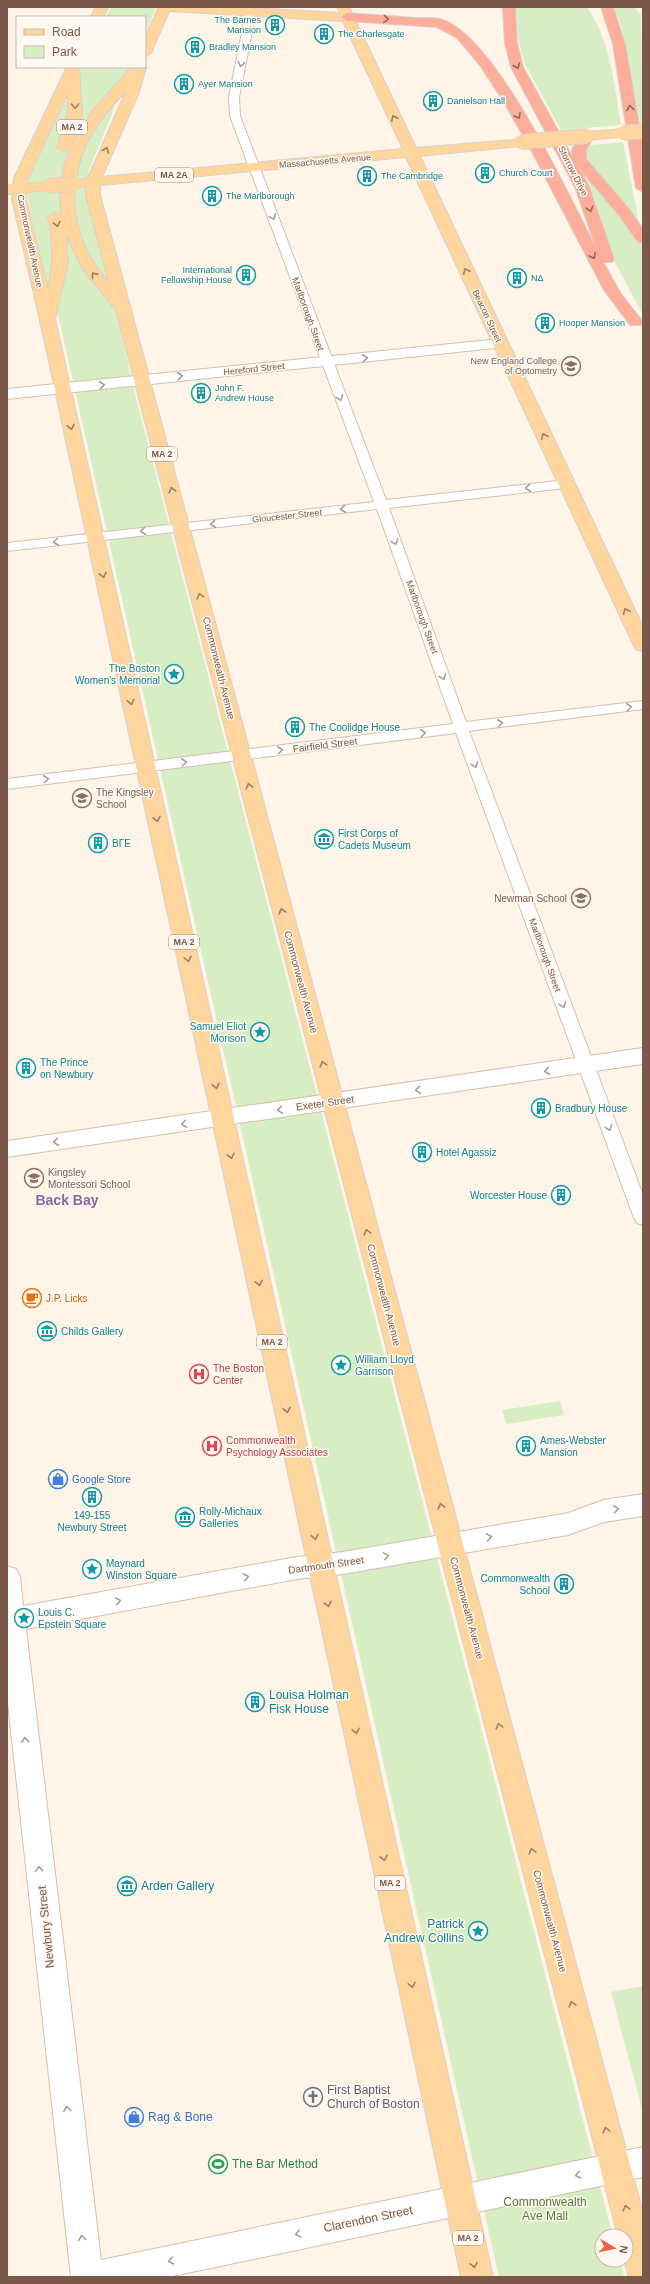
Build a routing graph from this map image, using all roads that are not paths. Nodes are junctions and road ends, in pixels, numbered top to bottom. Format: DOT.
graph roads {
  1 [pos="102,7"];
  2 [pos="164,7"];
  3 [pos="328,7"];
  4 [pos="509,7"];
  5 [pos="607,7"];
  6 [pos="439,10"];
  7 [pos="252,12"];
  8 [pos="345,12"];
  9 [pos="298,14"];
  10 [pos="98,16"];
  11 [pos="597,16"];
  12 [pos="475,32"];
  13 [pos="485,43"];
  14 [pos="146,51"];
  15 [pos="620,51"];
  16 [pos="73,68"];
  17 [pos="73,68"];
  18 [pos="138,68"];
  19 [pos="139,68"];
  20 [pos="499,82"];
  21 [pos="643,131"];
  22 [pos="587,136"];
  23 [pos="411,153"];
  24 [pos="255,168"];
  25 [pos="93,182"];
  26 [pos="643,188"];
  27 [pos="13,190"];
  28 [pos="643,239"];
  29 [pos="125,317"];
  30 [pos="635,322"];
  31 [pos="50,329"];
  32 [pos="643,336"];
  33 [pos="500,344"];
  34 [pos="326,361"];
  35 [pos="142,380"];
  36 [pos="63,388"];
  37 [pos="7,394"];
  38 [pos="566,484"];
  39 [pos="381,505"];
  40 [pos="182,527"];
  41 [pos="95,537"];
  42 [pos="7,547"];
  43 [pos="643,646"];
  44 [pos="643,706"];
  45 [pos="461,728"];
  46 [pos="241,756"];
  47 [pos="146,767"];
  48 [pos="7,784"];
  49 [pos="643,1056"];
  50 [pos="586,1065"];
  51 [pos="333,1102"];
  52 [pos="223,1118"];
  53 [pos="7,1149"];
  54 [pos="643,1218"];
  55 [pos="643,1505"];
  56 [pos="450,1544"];
  57 [pos="320,1566"];
  58 [pos="7,1576"];
  59 [pos="9,1620"];
  60 [pos="629,2164"];
  61 [pos="459,2200"];
  62 [pos="643,2272"];
  63 [pos="88,2277"];
  64 [pos="93,2277"];
  65 [pos="477,2277"];
  1 -- 10 [label="main road"];
  2 -- 7 [label="main road"];
  2 -- 14 [label="main road"];
  3 -- 9 [label="main road"];
  4 -- 30 [label="highway, Storrow Drive, one-way"];
  5 -- 15 [label="highway"];
  6 -- 12 [label="highway"];
  7 -- 9 [label="main road"];
  7 -- 24 [label="street, Marlborough Street, one-way"];
  8 -- 9 [label="main road"];
  8 -- 20 [label="highway, one-way"];
  23 -- 8 [label="main road, Beacon Street, one-way"];
  11 -- 15 [label="highway"];
  13 -- 20 [label="highway"];
  26 -- 15 [label="highway, one-way"];
  16 -- 31 [label="main road, Commonwealth Avenue / MA 2, one-way"];
  17 -- 27 [label="main road, Commonwealth Avenue"];
  29 -- 18 [label="main road, Commonwealth Avenue / MA 2, one-way"];
  25 -- 19 [label="main road, Commonwealth Avenue, one-way"];
  20 -- 30 [label="highway, one-way"];
  21 -- 22 [label="main road, Massachusetts Avenue / MA 2A, bridge"];
  22 -- 23 [label="main road, Massachusetts Avenue / MA 2A, bridge"];
  22 -- 28 [label="highway"];
  23 -- 24 [label="main road, Massachusetts Avenue / MA 2A"];
  33 -- 23 [label="main road, Beacon Street, one-way"];
  24 -- 25 [label="main road, Massachusetts Avenue / MA 2A"];
  24 -- 34 [label="street, Marlborough Street, one-way"];
  25 -- 27 [label="main road, Massachusetts Avenue / MA 2A, bridge"];
  25 -- 29 [label="main road, Commonwealth Avenue"];
  27 -- 31 [label="main road, Commonwealth Avenue"];
  29 -- 35 [label="main road, Commonwealth Avenue / MA 2"];
  30 -- 32 [label="highway, Storrow Drive"];
  31 -- 36 [label="main road, Commonwealth Avenue / MA 2"];
  34 -- 33 [label="main road, Hereford Street, one-way"];
  38 -- 33 [label="main road, Beacon Street, one-way"];
  35 -- 34 [label="main road, Hereford Street, one-way"];
  34 -- 39 [label="street, Marlborough Street, one-way"];
  36 -- 35 [label="main road, Hereford Street, one-way"];
  40 -- 35 [label="main road, Commonwealth Avenue / MA 2, one-way"];
  36 -- 37 [label="main road, Hereford Street"];
  36 -- 41 [label="main road, Commonwealth Avenue / MA 2, one-way"];
  38 -- 39 [label="street, Gloucester Street, one-way"];
  43 -- 38 [label="main road, Beacon Street, one-way"];
  39 -- 40 [label="street, Gloucester Street, one-way"];
  39 -- 45 [label="street, Marlborough Street, one-way"];
  40 -- 41 [label="street, Gloucester Street, one-way"];
  46 -- 40 [label="main road, Commonwealth Avenue / MA 2, one-way"];
  41 -- 42 [label="street, Gloucester Street, one-way"];
  41 -- 47 [label="main road, Commonwealth Avenue / MA 2, one-way"];
  45 -- 44 [label="street, Fairfield Street, one-way"];
  46 -- 45 [label="street, Fairfield Street, one-way"];
  45 -- 50 [label="street, Marlborough Street, one-way"];
  47 -- 46 [label="street, Fairfield Street, one-way"];
  51 -- 46 [label="main road, Commonwealth Avenue / MA 2, one-way"];
  48 -- 47 [label="street, Fairfield Street, one-way"];
  47 -- 52 [label="main road, Commonwealth Avenue / MA 2, one-way"];
  49 -- 50 [label="main road, Exeter Street"];
  50 -- 51 [label="main road, Exeter Street, one-way"];
  50 -- 54 [label="street, Marlborough Street, one-way"];
  51 -- 52 [label="main road, Exeter Street, one-way"];
  56 -- 51 [label="main road, Commonwealth Avenue / MA 2, one-way"];
  52 -- 53 [label="main road, Exeter Street, one-way"];
  52 -- 57 [label="main road, Commonwealth Avenue / MA 2, one-way"];
  56 -- 55 [label="main road, Dartmouth Street, one-way"];
  57 -- 56 [label="main road, Dartmouth Street, one-way"];
  60 -- 56 [label="main road, Commonwealth Avenue / MA 2, one-way"];
  59 -- 57 [label="main road, Dartmouth Street, one-way"];
  57 -- 61 [label="main road, Commonwealth Avenue / MA 2, one-way"];
  58 -- 59 [label="main road, Newbury Street"];
  63 -- 59 [label="main road, Newbury Street, one-way"];
  60 -- 61 [label="main road, Clarendon Street, one-way"];
  62 -- 60 [label="main road, Commonwealth Avenue / MA 2, one-way"];
  61 -- 64 [label="main road, Clarendon Street, one-way"];
  61 -- 65 [label="main road, Commonwealth Avenue / MA 2, one-way"];
}
